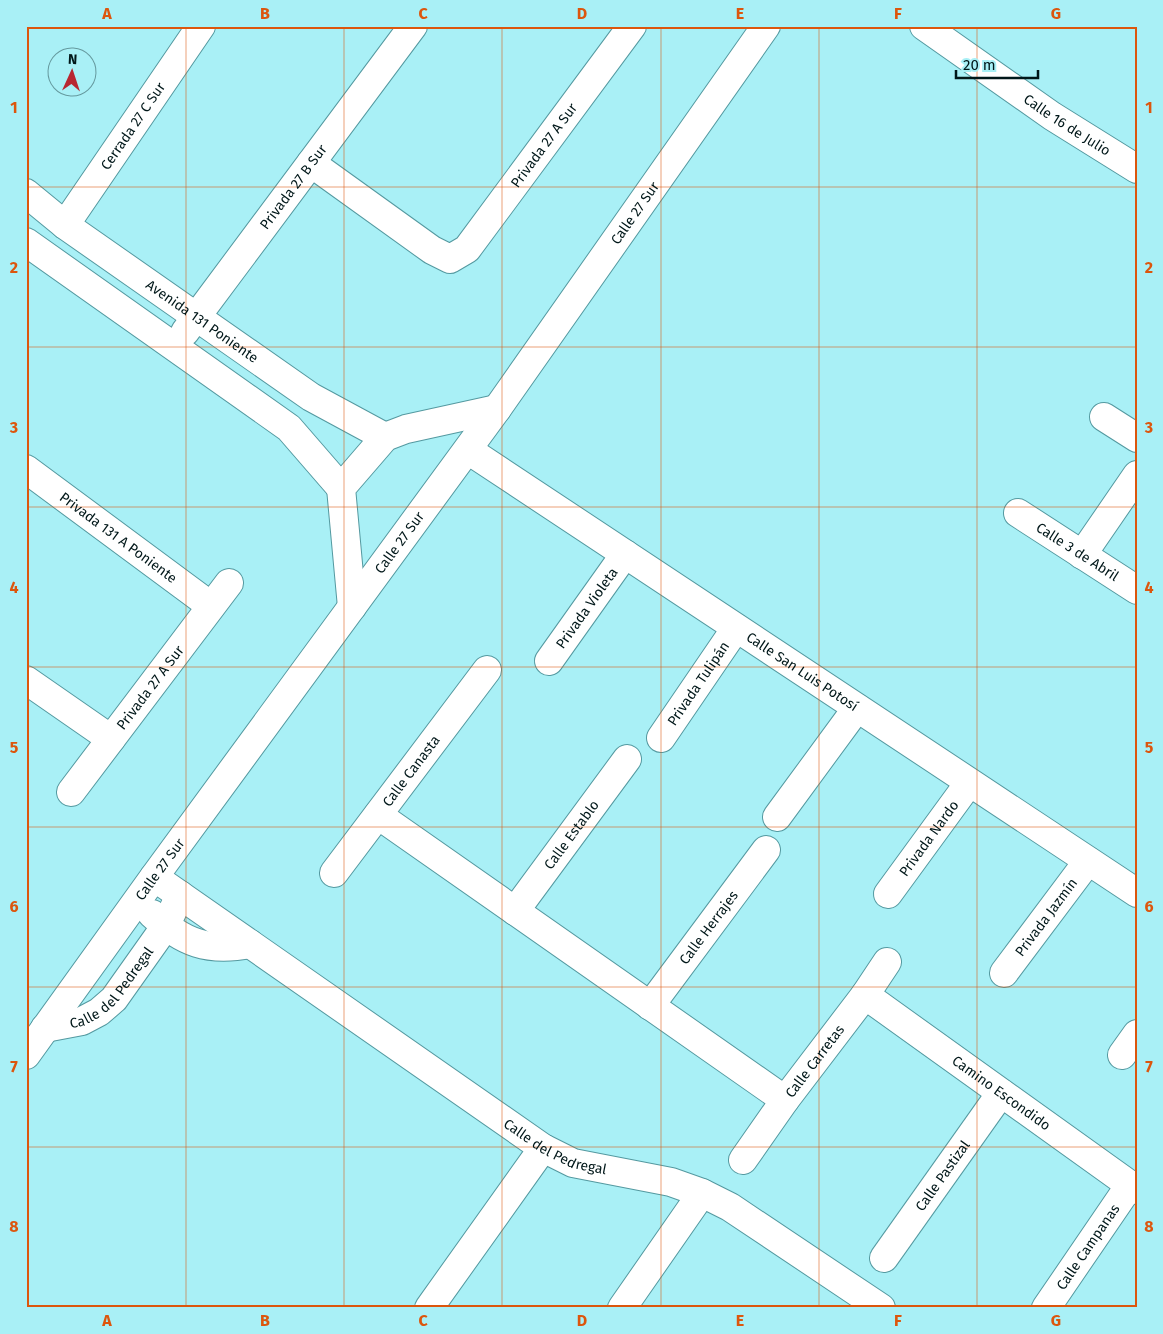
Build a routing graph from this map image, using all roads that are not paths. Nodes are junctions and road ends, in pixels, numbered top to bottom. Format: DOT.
graph roads {
  1 [pos="201,26"];
  2 [pos="413,26"];
  3 [pos="632,26"];
  4 [pos="766,26"];
  5 [pos="924,26"];
  6 [pos="311,163"];
  7 [pos="1137,169"];
  8 [pos="26,193"];
  9 [pos="64,224"];
  10 [pos="26,242"];
  11 [pos="197,317"];
  12 [pos="174,346"];
  13 [pos="497,409"];
  14 [pos="1104,417"];
  15 [pos="385,437"];
  16 [pos="1137,438"];
  17 [pos="468,450"];
  18 [pos="26,469"];
  19 [pos="1137,475"];
  20 [pos="342,488"];
  21 [pos="1018,513"];
  22 [pos="625,554"];
  23 [pos="1082,555"];
  24 [pos="229,583"];
  25 [pos="1137,590"];
  26 [pos="211,606"];
  27 [pos="352,608"];
  28 [pos="736,628"];
  29 [pos="549,661"];
  30 [pos="487,670"];
  31 [pos="26,680"];
  32 [pos="857,708"];
  33 [pos="661,738"];
  34 [pos="111,740"];
  35 [pos="627,759"];
  36 [pos="969,783"];
  37 [pos="71,792"];
  38 [pos="378,815"];
  39 [pos="776,817"];
  40 [pos="766,850"];
  41 [pos="1088,861"];
  42 [pos="334,873"];
  43 [pos="147,888"];
  44 [pos="1137,893"];
  45 [pos="888,894"];
  46 [pos="180,895"];
  47 [pos="515,911"];
  48 [pos="165,927"];
  49 [pos="250,944"];
  50 [pos="887,962"];
  51 [pos="1004,974"];
  52 [pos="865,994"];
  53 [pos="650,1006"];
  54 [pos="45,1028"];
  55 [pos="26,1055"];
  56 [pos="1001,1093"];
  57 [pos="785,1100"];
  58 [pos="543,1148"];
  59 [pos="743,1160"];
  60 [pos="1133,1188"];
  61 [pos="702,1193"];
  62 [pos="884,1258"];
  63 [pos="879,1307"];
  64 [pos="429,1308"];
  65 [pos="622,1308"];
  66 [pos="1046,1308"];
  1 -- 9 [label="street, Cerrada 27 C Sur"];
  2 -- 6 [label="street, Privada 27 B Sur"];
  3 -- 6 [label="street, Privada 27 A Sur"];
  4 -- 13 [label="street, Calle 27 Sur"];
  5 -- 7 [label="street, Calle 16 de Julio"];
  6 -- 11 [label="street, Privada 27 B Sur"];
  8 -- 9 [label="street, Avenida 131 Poniente"];
  9 -- 11 [label="street, Avenida 131 Poniente"];
  10 -- 12 [label="street"];
  11 -- 12 [label="street, Privada 27 B Sur"];
  11 -- 15 [label="street, Avenida 131 Poniente"];
  12 -- 20 [label="street"];
  13 -- 15 [label="street"];
  13 -- 17 [label="street, Calle 27 Sur"];
  14 -- 16 [label="street"];
  15 -- 20 [label="street"];
  17 -- 22 [label="street, Calle San Luis Potosí"];
  17 -- 27 [label="street, Calle 27 Sur"];
  18 -- 26 [label="street, Privada 131 A Poniente"];
  19 -- 23 [label="street"];
  20 -- 27 [label="street"];
  21 -- 23 [label="street, Calle 3 de Abril"];
  22 -- 28 [label="street, Calle San Luis Potosí"];
  22 -- 29 [label="street, Privada Violeta"];
  23 -- 25 [label="street, Calle 3 de Abril"];
  24 -- 26 [label="street, Privada 27 A Sur"];
  26 -- 34 [label="street, Privada 27 A Sur"];
  27 -- 43 [label="street, Calle 27 Sur"];
  28 -- 32 [label="street, Calle San Luis Potosí"];
  28 -- 33 [label="street, Privada Tulipán"];
  30 -- 38 [label="street, Calle Canasta"];
  31 -- 34 [label="street"];
  32 -- 36 [label="street, Calle San Luis Potosí"];
  32 -- 39 [label="street"];
  34 -- 37 [label="street, Privada 27 A Sur"];
  35 -- 47 [label="street, Calle Establo"];
  36 -- 41 [label="street, Calle San Luis Potosí"];
  36 -- 45 [label="street, Privada Nardo"];
  38 -- 42 [label="street, Calle Canasta"];
  38 -- 47 [label="street"];
  40 -- 53 [label="street, Calle Herrajes"];
  41 -- 44 [label="street, Calle San Luis Potosí"];
  41 -- 51 [label="street, Privada Jazmín"];
  43 -- 46 [label="street, Calle del Pedregal"];
  43 -- 48 [label="street"];
  43 -- 54 [label="street, Calle 27 Sur"];
  46 -- 48 [label="street, Calle del Pedregal"];
  46 -- 49 [label="street, Calle del Pedregal"];
  47 -- 53 [label="street"];
  48 -- 49 [label="street"];
  48 -- 54 [label="street, Calle del Pedregal"];
  49 -- 58 [label="street, Calle del Pedregal"];
  50 -- 52 [label="street, Calle Carretas"];
  52 -- 56 [label="street, Camino Escondido"];
  52 -- 57 [label="street, Calle Carretas"];
  53 -- 57 [label="street"];
  54 -- 55 [label="street, Calle 27 Sur"];
  56 -- 60 [label="street, Camino Escondido"];
  56 -- 62 [label="street, Calle Pastizal"];
  57 -- 59 [label="street, Calle Carretas"];
  58 -- 61 [label="street, Calle del Pedregal"];
  58 -- 64 [label="street"];
  60 -- 66 [label="street, Calle Campanas"];
  61 -- 63 [label="street, Calle del Pedregal"];
  61 -- 65 [label="street"];
}
